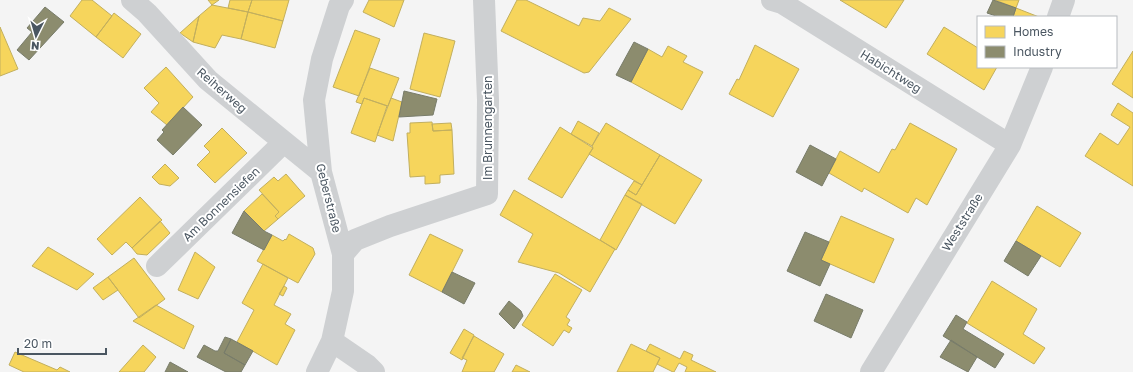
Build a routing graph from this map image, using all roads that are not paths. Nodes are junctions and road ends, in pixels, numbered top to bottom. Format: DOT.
graph roads {
  1 [pos="132,0"];
  2 [pos="343,0"];
  3 [pos="484,0"];
  4 [pos="772,0"];
  5 [pos="1064,0"];
  6 [pos="1058,16"];
  7 [pos="1042,68"];
  8 [pos="284,142"];
  9 [pos="1010,145"];
  10 [pos="321,172"];
  11 [pos="343,254"];
  12 [pos="157,266"];
  13 [pos="332,341"];
  14 [pos="317,372"];
  15 [pos="374,372"];
  16 [pos="871,372"];
  1 -- 8 [label="street, Reiherweg"];
  2 -- 10 [label="street, Geberstraße"];
  3 -- 11 [label="street, Im Brunnengarten"];
  4 -- 9 [label="street, Habichtweg"];
  5 -- 6 [label="street"];
  7 -- 9 [label="street, Weststraße"];
  8 -- 10 [label="street, Reiherweg"];
  8 -- 12 [label="street, Am Bonnensiefen"];
  9 -- 16 [label="street, Weststraße"];
  10 -- 11 [label="street, Geberstraße"];
  11 -- 13 [label="street, Geberstraße"];
  13 -- 14 [label="street, Geberstraße"];
  13 -- 15 [label="street"];
}
